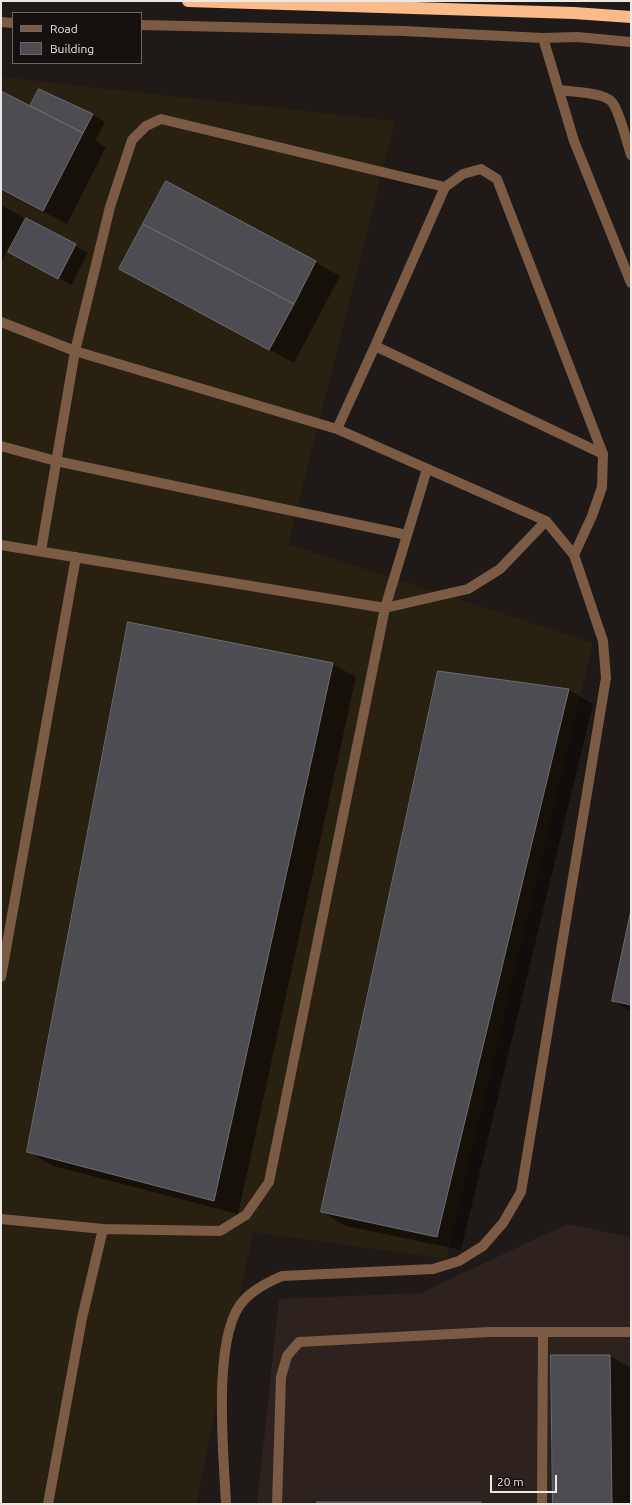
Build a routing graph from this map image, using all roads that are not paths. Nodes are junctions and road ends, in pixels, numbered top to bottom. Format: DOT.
graph roads {
  1 [pos="188,1"];
  2 [pos="631,17"];
  3 [pos="1,22"];
  4 [pos="12,22"];
  5 [pos="142,25"];
  6 [pos="543,38"];
  7 [pos="631,42"];
  8 [pos="559,90"];
  9 [pos="631,155"];
  10 [pos="444,188"];
  11 [pos="631,283"];
  12 [pos="1,322"];
  13 [pos="375,346"];
  14 [pos="76,351"];
  15 [pos="337,429"];
  16 [pos="1,446"];
  17 [pos="603,454"];
  18 [pos="56,461"];
  19 [pos="427,469"];
  20 [pos="546,521"];
  21 [pos="407,535"];
  22 [pos="1,545"];
  23 [pos="41,551"];
  24 [pos="574,555"];
  25 [pos="76,557"];
  26 [pos="385,608"];
  27 [pos="1,977"];
  28 [pos="1,1219"];
  29 [pos="103,1229"];
  30 [pos="543,1332"];
  31 [pos="631,1332"];
  32 [pos="48,1504"];
  33 [pos="226,1504"];
  34 [pos="277,1504"];
  35 [pos="542,1504"];
  1 -- 2 [label="highway"];
  3 -- 4 [label="street"];
  5 -- 6 [label="street"];
  6 -- 7 [label="street"];
  6 -- 8 [label="street"];
  8 -- 9 [label="street"];
  8 -- 11 [label="street"];
  10 -- 13 [label="street"];
  10 -- 14 [label="street"];
  10 -- 17 [label="street"];
  12 -- 14 [label="street"];
  13 -- 15 [label="street"];
  13 -- 17 [label="street"];
  14 -- 15 [label="street"];
  14 -- 18 [label="street"];
  15 -- 19 [label="street"];
  16 -- 18 [label="street"];
  17 -- 24 [label="street"];
  18 -- 21 [label="street"];
  18 -- 23 [label="street"];
  19 -- 20 [label="street"];
  19 -- 21 [label="street"];
  20 -- 24 [label="street"];
  20 -- 26 [label="street"];
  21 -- 26 [label="street"];
  22 -- 23 [label="street"];
  23 -- 25 [label="street"];
  24 -- 33 [label="street"];
  25 -- 26 [label="street"];
  25 -- 27 [label="street"];
  26 -- 29 [label="street"];
  28 -- 29 [label="street"];
  29 -- 32 [label="street"];
  30 -- 31 [label="street"];
  30 -- 34 [label="street"];
  30 -- 35 [label="street"];
}
